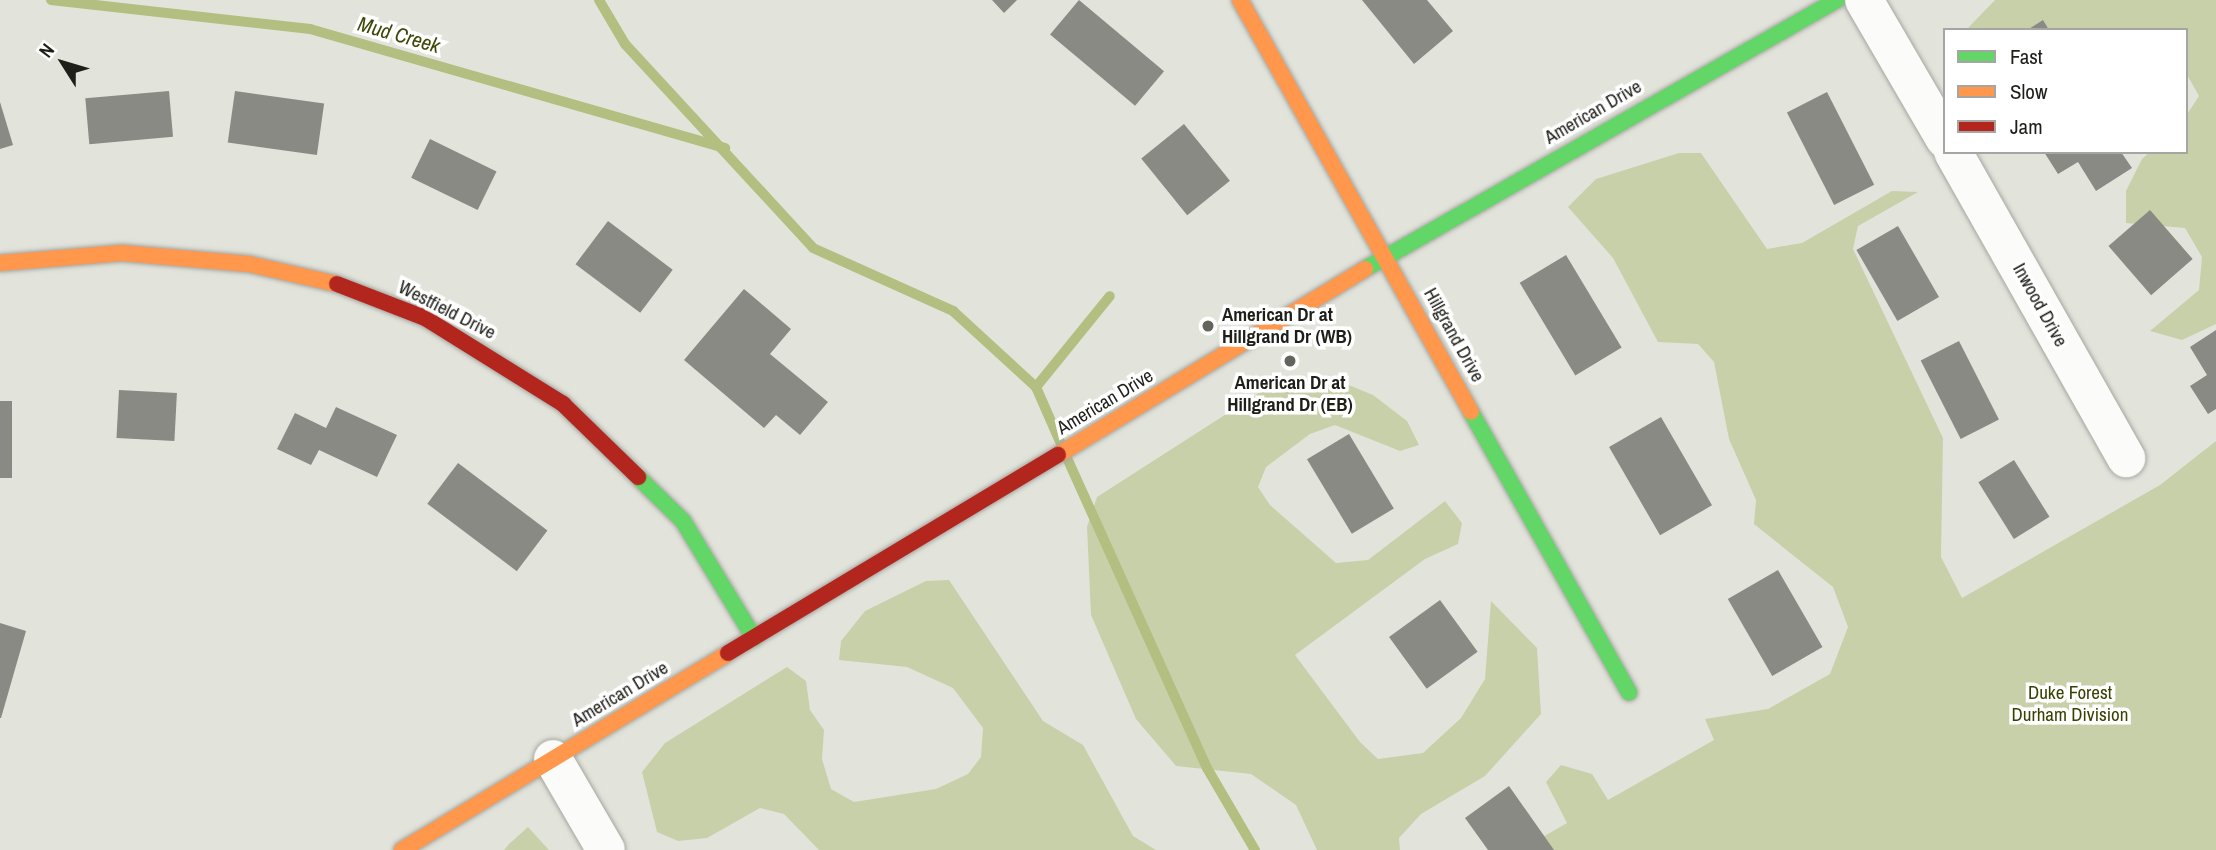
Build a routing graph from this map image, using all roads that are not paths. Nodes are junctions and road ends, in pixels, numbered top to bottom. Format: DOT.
graph roads {
  1 [pos="1240,0"];
  2 [pos="1837,0"];
  3 [pos="1864,0"];
  4 [pos="1943,136"];
  5 [pos="1954,154"];
  6 [pos="1386,257"];
  7 [pos="0,263"];
  8 [pos="2126,458"];
  9 [pos="754,638"];
  10 [pos="1629,692"];
  11 [pos="553,758"];
  12 [pos="402,850"];
  13 [pos="606,850"];
  1 -- 6 [label="street, Hillgrand Drive"];
  2 -- 6 [label="street, American Drive"];
  3 -- 4 [label="street"];
  5 -- 8 [label="street, Inwood Drive"];
  6 -- 9 [label="street, American Drive"];
  6 -- 10 [label="street, Hillgrand Drive"];
  7 -- 9 [label="street, Westfield Drive"];
  9 -- 11 [label="street, American Drive"];
  11 -- 12 [label="street, American Drive"];
  11 -- 13 [label="street"];
}
